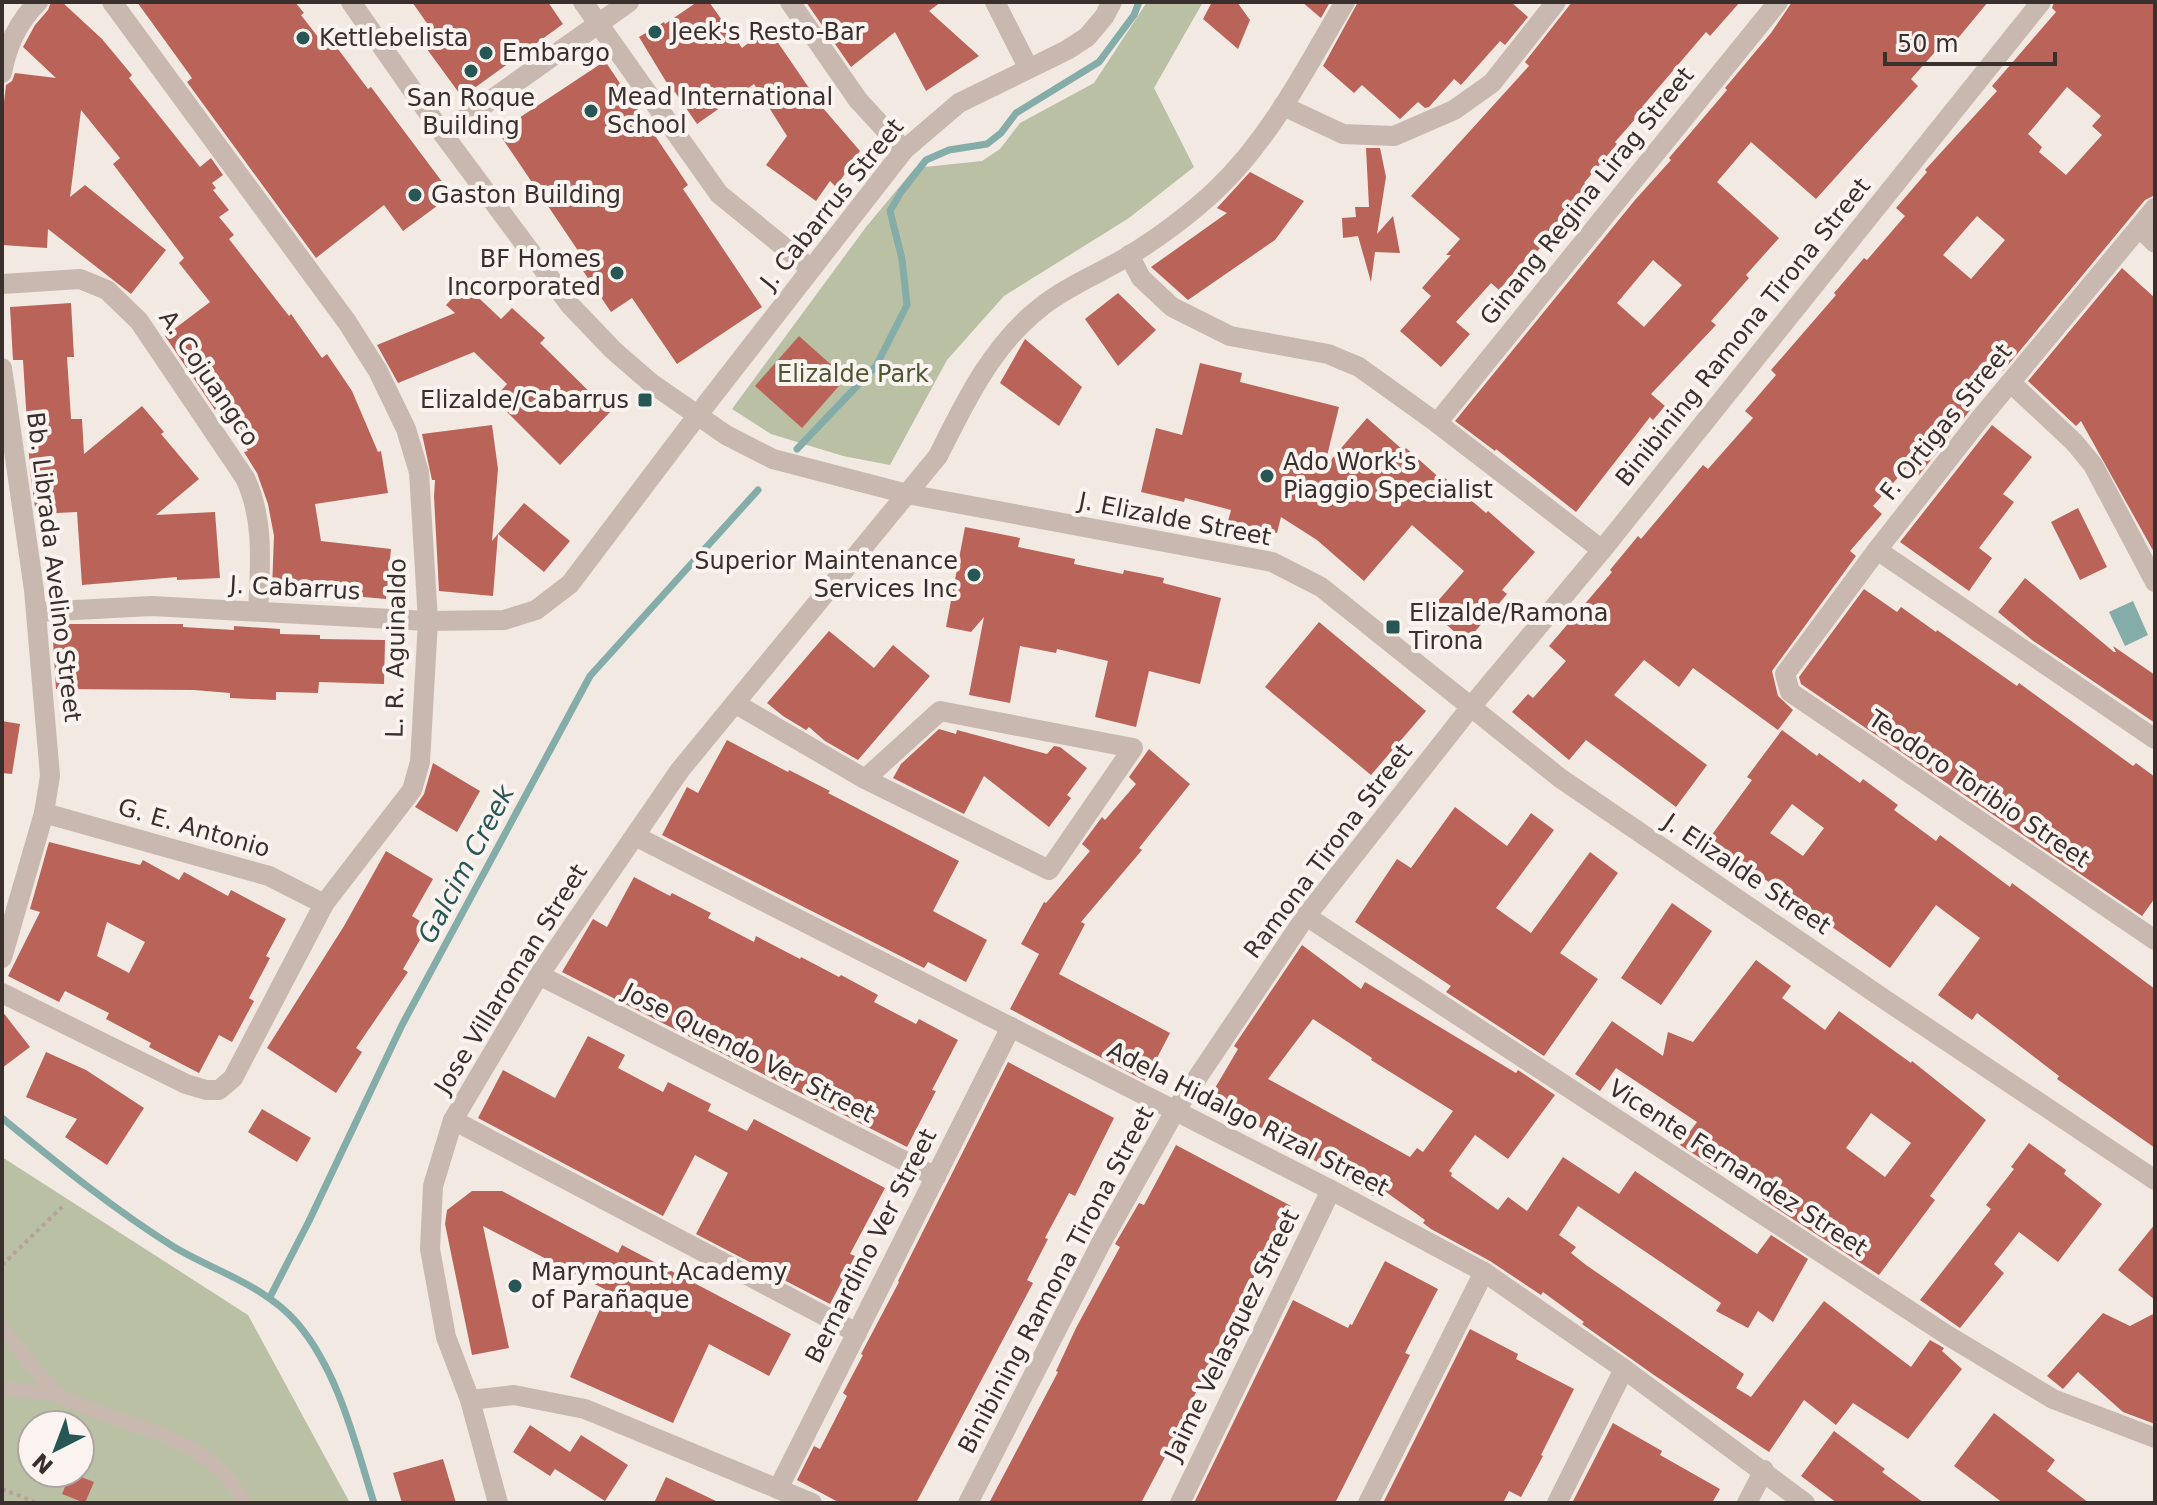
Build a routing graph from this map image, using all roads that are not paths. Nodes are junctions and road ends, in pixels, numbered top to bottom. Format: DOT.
graph roads {
  1 [pos="38,2"];
  2 [pos="112,2"];
  3 [pos="351,2"];
  4 [pos="583,2"];
  5 [pos="629,2"];
  6 [pos="790,2"];
  7 [pos="995,2"];
  8 [pos="1112,2"];
  9 [pos="1345,2"];
  10 [pos="1556,2"];
  11 [pos="1778,2"];
  12 [pos="2041,2"];
  13 [pos="598,24"];
  14 [pos="1028,67"];
  15 [pos="2,73"];
  16 [pos="1283,106"];
  17 [pos="443,134"];
  18 [pos="904,150"];
  19 [pos="2155,208"];
  20 [pos="2140,228"];
  21 [pos="2155,243"];
  22 [pos="1129,255"];
  23 [pos="811,269"];
  24 [pos="2,284"];
  25 [pos="2,368"];
  26 [pos="2011,383"];
  27 [pos="697,416"];
  28 [pos="1437,423"];
  29 [pos="907,494"];
  30 [pos="1602,550"];
  31 [pos="1877,550"];
  32 [pos="2155,582"];
  33 [pos="258,611"];
  34 [pos="37,612"];
  35 [pos="428,621"];
  36 [pos="1785,674"];
  37 [pos="1476,700"];
  38 [pos="736,704"];
  39 [pos="2155,739"];
  40 [pos="865,779"];
  41 [pos="44,813"];
  42 [pos="635,836"];
  43 [pos="324,904"];
  44 [pos="1306,916"];
  45 [pos="2155,940"];
  46 [pos="2,958"];
  47 [pos="539,975"];
  48 [pos="2,993"];
  49 [pos="1011,1027"];
  50 [pos="1218,1043"];
  51 [pos="1175,1111"];
  52 [pos="453,1120"];
  53 [pos="936,1177"];
  54 [pos="2155,1180"];
  55 [pos="1331,1190"];
  56 [pos="1484,1272"];
  57 [pos="2,1328"];
  58 [pos="857,1333"];
  59 [pos="1624,1369"];
  60 [pos="2,1388"];
  61 [pos="60,1395"];
  62 [pos="470,1400"];
  63 [pos="2155,1438"];
  64 [pos="1764,1470"];
  65 [pos="778,1489"];
  66 [pos="243,1503"];
  67 [pos="498,1503"];
  68 [pos="812,1503"];
  69 [pos="968,1503"];
  70 [pos="1180,1503"];
  71 [pos="1368,1503"];
  72 [pos="1557,1503"];
  73 [pos="1747,1503"];
  74 [pos="1805,1503"];
  1 -- 15 [label="street"];
  2 -- 35 [label="street, L. R. Aguinaldo"];
  3 -- 17 [label="street, J. Elizalde Street"];
  4 -- 13 [label="street"];
  5 -- 13 [label="street"];
  6 -- 18 [label="street"];
  7 -- 14 [label="street"];
  8 -- 14 [label="street, J. Cabarrus Street"];
  9 -- 16 [label="street, Jose Villaroman Street"];
  10 -- 16 [label="street"];
  11 -- 28 [label="street, Ginang Regina Lirag Street"];
  12 -- 30 [label="street, Binibining Ramona Tirona Street"];
  13 -- 17 [label="street"];
  13 -- 23 [label="street"];
  14 -- 18 [label="street, J. Cabarrus Street"];
  16 -- 22 [label="street, Jose Villaroman Street"];
  17 -- 27 [label="street, J. Elizalde Street"];
  18 -- 23 [label="street, J. Cabarrus Street"];
  19 -- 20 [label="street, F. Ortigas Street"];
  20 -- 21 [label="street"];
  20 -- 26 [label="street, F. Ortigas Street"];
  22 -- 28 [label="street"];
  22 -- 29 [label="street, Jose Villaroman Street"];
  23 -- 27 [label="street, J. Cabarrus Street"];
  24 -- 33 [label="street, A. Cojuangco"];
  25 -- 34 [label="street, Bb. Librada Avelino Street"];
  26 -- 31 [label="street, F. Ortigas Street"];
  26 -- 32 [label="street"];
  27 -- 29 [label="street, J. Elizalde Street"];
  27 -- 35 [label="street, J. Cabarrus"];
  28 -- 30 [label="street"];
  29 -- 37 [label="street, J. Elizalde Street"];
  29 -- 38 [label="street, Jose Villaroman Street"];
  30 -- 37 [label="street, Binibining Ramona Tirona Street"];
  31 -- 36 [label="street, F. Ortigas Street"];
  31 -- 39 [label="street"];
  33 -- 34 [label="street, J. Cabarrus"];
  33 -- 35 [label="street, J. Cabarrus"];
  34 -- 41 [label="street, Bb. Librada Avelino Street"];
  35 -- 43 [label="street, L. R. Aguinaldo"];
  36 -- 45 [label="street, Teodoro Toribio Street"];
  37 -- 44 [label="street, Ramona Tirona Street"];
  37 -- 54 [label="street, J. Elizalde Street"];
  38 -- 40 [label="street"];
  38 -- 42 [label="street, Jose Villaroman Street"];
  40 -- 40 [label="street"];
  41 -- 43 [label="street, G. E. Antonio"];
  41 -- 46 [label="street, Bb. Librada Avelino Street"];
  42 -- 47 [label="street, Jose Villaroman Street"];
  42 -- 49 [label="street, Adela Hidalgo Rizal Street"];
  43 -- 48 [label="street, L. R. Aguinaldo"];
  44 -- 50 [label="street, Ramona Tirona Street"];
  44 -- 63 [label="street, Vicente Fernandez Street"];
  47 -- 52 [label="street, Jose Villaroman Street"];
  47 -- 53 [label="street, Jose Quendo Ver Street"];
  49 -- 51 [label="street, Adela Hidalgo Rizal Street"];
  49 -- 53 [label="street, Bernardino Ver Street"];
  50 -- 51 [label="street, Binibining Ramona Tirona Street"];
  51 -- 55 [label="street, Adela Hidalgo Rizal Street"];
  51 -- 69 [label="street, Binibining Ramona Tirona Street"];
  52 -- 58 [label="street"];
  52 -- 62 [label="street, Jose Villaroman Street"];
  53 -- 58 [label="street, Bernardino Ver Street"];
  55 -- 56 [label="street, Adela Hidalgo Rizal Street"];
  55 -- 70 [label="street, Jaime Velasquez Street"];
  56 -- 59 [label="street, Adela Hidalgo Rizal Street"];
  56 -- 71 [label="street"];
  57 -- 61 [label="lane"];
  58 -- 65 [label="street, Bernardino Ver Street"];
  59 -- 64 [label="street, Adela Hidalgo Rizal Street"];
  59 -- 72 [label="street"];
  60 -- 61 [label="lane"];
  61 -- 66 [label="lane"];
  62 -- 65 [label="street"];
  62 -- 67 [label="street, Jose Villaroman Street"];
  64 -- 73 [label="street"];
  64 -- 74 [label="street, Adela Hidalgo Rizal Street"];
  65 -- 68 [label="street"];
}
